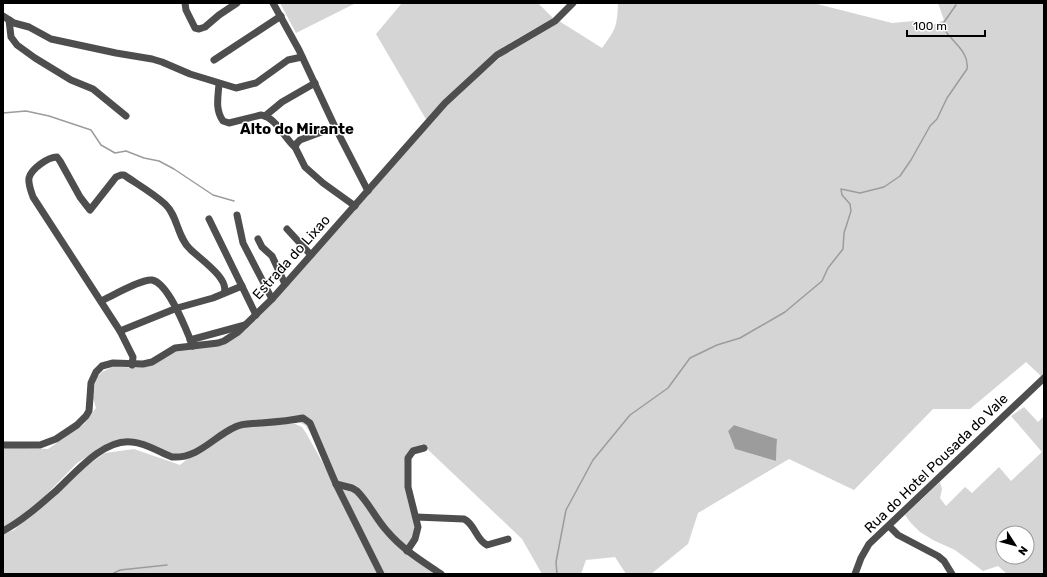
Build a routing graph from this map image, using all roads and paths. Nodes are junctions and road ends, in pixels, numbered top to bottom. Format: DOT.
graph roads {
  1 [pos="185,3"];
  2 [pos="237,3"];
  3 [pos="273,3"];
  4 [pos="574,3"];
  5 [pos="281,16"];
  6 [pos="6,18"];
  7 [pos="302,57"];
  8 [pos="214,60"];
  9 [pos="315,83"];
  10 [pos="219,84"];
  11 [pos="126,116"];
  12 [pos="265,116"];
  13 [pos="335,127"];
  14 [pos="295,147"];
  15 [pos="368,191"];
  16 [pos="356,206"];
  17 [pos="237,215"];
  18 [pos="210,219"];
  19 [pos="286,229"];
  20 [pos="258,240"];
  21 [pos="311,255"];
  22 [pos="285,284"];
  23 [pos="242,286"];
  24 [pos="224,293"];
  25 [pos="272,299"];
  26 [pos="101,301"];
  27 [pos="177,308"];
  28 [pos="256,315"];
  29 [pos="120,331"];
  30 [pos="192,343"];
  31 [pos="132,364"];
  32 [pos="1044,378"];
  33 [pos="3,445"];
  34 [pos="424,448"];
  35 [pos="336,484"];
  36 [pos="416,517"];
  37 [pos="889,526"];
  38 [pos="3,531"];
  39 [pos="508,540"];
  40 [pos="407,551"];
  41 [pos="381,574"];
  42 [pos="441,574"];
  43 [pos="855,574"];
  44 [pos="952,574"];
  1 -- 2 [label="street"];
  3 -- 5 [label="street"];
  4 -- 15 [label="street, Estrada do Lixao"];
  5 -- 7 [label="street"];
  5 -- 8 [label="street"];
  6 -- 10 [label="street"];
  6 -- 11 [label="street"];
  7 -- 9 [label="street"];
  7 -- 10 [label="street"];
  9 -- 12 [label="street"];
  9 -- 13 [label="street"];
  10 -- 12 [label="street"];
  12 -- 14 [label="street"];
  13 -- 14 [label="street"];
  13 -- 15 [label="street"];
  14 -- 16 [label="street"];
  15 -- 16 [label="street, Estrada do Lixao"];
  16 -- 21 [label="street, Estrada do Lixao"];
  17 -- 25 [label="street"];
  18 -- 23 [label="street"];
  19 -- 21 [label="street"];
  20 -- 22 [label="street"];
  21 -- 22 [label="street, Estrada do Lixao"];
  22 -- 25 [label="street, Estrada do Lixao"];
  23 -- 24 [label="street"];
  23 -- 28 [label="street"];
  24 -- 26 [label="street"];
  24 -- 27 [label="street"];
  25 -- 28 [label="street, Estrada do Lixao"];
  26 -- 27 [label="street"];
  26 -- 29 [label="street"];
  27 -- 29 [label="street"];
  27 -- 30 [label="street"];
  28 -- 30 [label="street, Estrada do Lixao"];
  29 -- 31 [label="street"];
  30 -- 31 [label="street, Estrada do Lixao"];
  31 -- 33 [label="street, Estrada do Lixao"];
  32 -- 37 [label="street, Rua do Hotel Pousada do Vale"];
  34 -- 36 [label="street"];
  35 -- 38 [label="street"];
  35 -- 40 [label="street"];
  35 -- 41 [label="street"];
  36 -- 39 [label="street"];
  36 -- 40 [label="street"];
  37 -- 43 [label="street, Rua do Hotel Pousada do Vale"];
  37 -- 44 [label="street"];
  40 -- 42 [label="street"];
}
